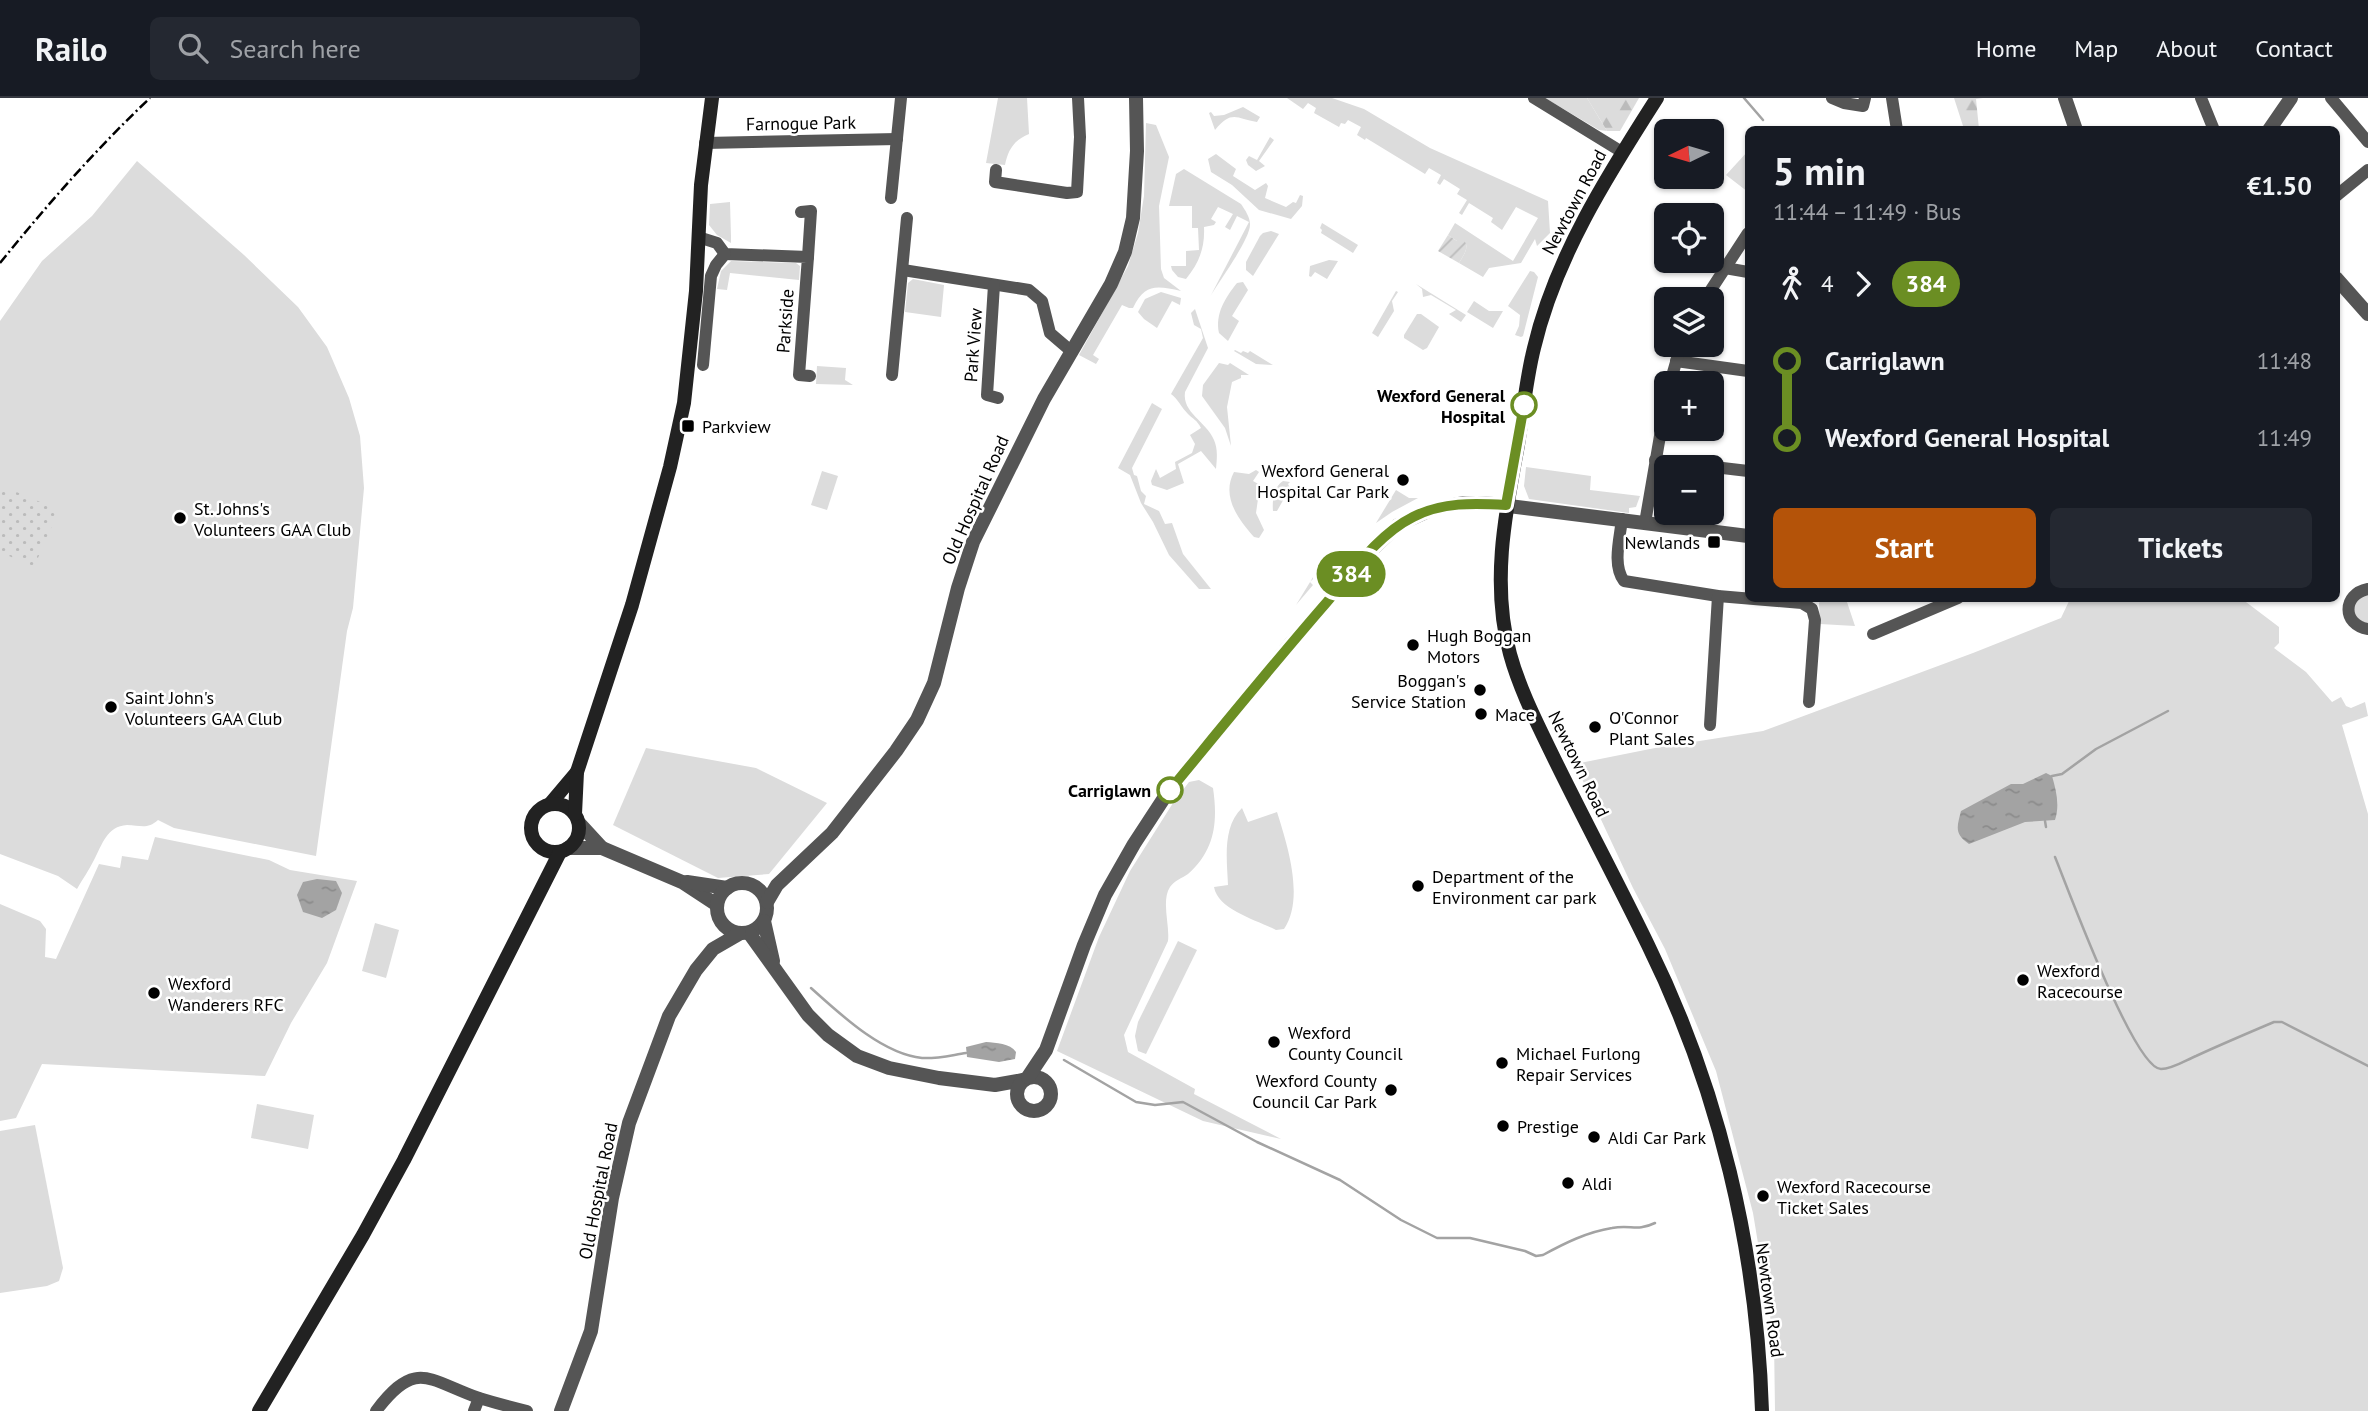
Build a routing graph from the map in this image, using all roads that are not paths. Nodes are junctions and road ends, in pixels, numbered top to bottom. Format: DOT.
graph roads {
  1 [pos="712,98"];
  2 [pos="901,98"];
  3 [pos="1078,98"];
  4 [pos="1136,98"];
  5 [pos="1534,98"];
  6 [pos="1657,98"];
  7 [pos="1832,98"];
  8 [pos="1865,98"];
  9 [pos="1892,98"];
  10 [pos="2065,98"];
  11 [pos="2201,98"];
  12 [pos="2291,98"];
  13 [pos="2330,98"];
  14 [pos="1896,126"];
  15 [pos="2075,126"];
  16 [pos="2212,126"];
  17 [pos="2272,126"];
  18 [pos="897,139"];
  19 [pos="2368,142"];
  20 [pos="705,143"];
  21 [pos="1622,152"];
  22 [pos="996,170"];
  23 [pos="2368,170"];
  24 [pos="2340,193"];
  25 [pos="891,198"];
  26 [pos="801,212"];
  27 [pos="907,218"];
  28 [pos="698,237"];
  29 [pos="1745,238"];
  30 [pos="725,254"];
  31 [pos="808,257"];
  32 [pos="1725,268"];
  33 [pos="903,270"];
  34 [pos="1745,271"];
  35 [pos="2340,282"];
  36 [pos="994,285"];
  37 [pos="1713,287"];
  38 [pos="2368,314"];
  39 [pos="1070,351"];
  40 [pos="1677,357"];
  41 [pos="1676,361"];
  42 [pos="703,365"];
  43 [pos="1673,371"];
  44 [pos="1745,371"];
  45 [pos="892,375"];
  46 [pos="810,376"];
  47 [pos="998,398"];
  48 [pos="1724,468"];
  49 [pos="1654,471"];
  50 [pos="1745,471"];
  51 [pos="1506,505"];
  52 [pos="1622,519"];
  53 [pos="1645,523"];
  54 [pos="1745,536"];
  55 [pos="2368,590"];
  56 [pos="1718,596"];
  57 [pos="1745,598"];
  58 [pos="1790,602"];
  59 [pos="1948,602"];
  60 [pos="2368,629"];
  61 [pos="1872,634"];
  62 [pos="1809,702"];
  63 [pos="1710,725"];
  64 [pos="577,772"];
  65 [pos="550,804"];
  66 [pos="577,819"];
  67 [pos="541,848"];
  68 [pos="602,848"];
  69 [pos="564,850"];
  70 [pos="543,882"];
  71 [pos="682,882"];
  72 [pos="777,885"];
  73 [pos="755,886"];
  74 [pos="727,888"];
  75 [pos="766,902"];
  76 [pos="717,905"];
  77 [pos="764,921"];
  78 [pos="722,924"];
  79 [pos="743,933"];
  80 [pos="713,949"];
  81 [pos="774,965"];
  82 [pos="1046,1050"];
  83 [pos="1026,1079"];
  84 [pos="1047,1082"];
  85 [pos="995,1085"];
  86 [pos="1017,1099"];
  87 [pos="479,1398"];
  88 [pos="259,1411"];
  89 [pos="376,1411"];
  90 [pos="474,1411"];
  91 [pos="527,1411"];
  92 [pos="561,1411"];
  93 [pos="1762,1411"];
  1 -- 20 [label="main road"];
  2 -- 18 [label="street"];
  3 -- 22 [label="street"];
  4 -- 39 [label="street, Old Hospital Road"];
  5 -- 21 [label="street"];
  6 -- 21 [label="main road, Newtown Road"];
  7 -- 8 [label="street"];
  9 -- 14 [label="street"];
  10 -- 15 [label="street"];
  11 -- 16 [label="street"];
  12 -- 17 [label="street"];
  13 -- 19 [label="street"];
  18 -- 20 [label="street, Farnogue Park"];
  18 -- 25 [label="street"];
  20 -- 28 [label="main road"];
  21 -- 51 [label="main road, Newtown Road"];
  23 -- 24 [label="street"];
  26 -- 31 [label="street, Parkside"];
  27 -- 33 [label="street"];
  28 -- 30 [label="street"];
  28 -- 64 [label="main road"];
  29 -- 32 [label="street"];
  30 -- 31 [label="street"];
  30 -- 42 [label="street"];
  31 -- 46 [label="street, Parkside"];
  32 -- 34 [label="street"];
  32 -- 37 [label="street"];
  33 -- 36 [label="street, Park View"];
  33 -- 45 [label="street"];
  35 -- 38 [label="street"];
  36 -- 39 [label="street, Park View"];
  36 -- 47 [label="street, Park View"];
  39 -- 72 [label="street, Old Hospital Road"];
  40 -- 41 [label="street"];
  41 -- 43 [label="street"];
  41 -- 44 [label="street"];
  48 -- 50 [label="street"];
  49 -- 53 [label="street"];
  51 -- 52 [label="street"];
  51 -- 82 [label="street"];
  51 -- 93 [label="main road, Newtown Road"];
  52 -- 53 [label="street"];
  52 -- 56 [label="street"];
  53 -- 54 [label="street"];
  55 -- 60 [label="street"];
  56 -- 57 [label="street"];
  56 -- 63 [label="street"];
  58 -- 62 [label="street"];
  59 -- 61 [label="street"];
  64 -- 65 [label="main road"];
  64 -- 66 [label="main road"];
  65 -- 66 [label="main road"];
  65 -- 67 [label="main road"];
  66 -- 68 [label="street"];
  66 -- 69 [label="main road"];
  67 -- 69 [label="main road"];
  67 -- 70 [label="main road"];
  68 -- 69 [label="street"];
  68 -- 71 [label="street"];
  69 -- 70 [label="main road"];
  70 -- 88 [label="main road"];
  71 -- 74 [label="street"];
  71 -- 76 [label="street"];
  72 -- 73 [label="street"];
  72 -- 75 [label="street, Old Hospital Road"];
  73 -- 74 [label="street"];
  73 -- 75 [label="street"];
  74 -- 76 [label="street"];
  75 -- 77 [label="street"];
  76 -- 78 [label="street"];
  77 -- 79 [label="street"];
  77 -- 81 [label="street"];
  78 -- 79 [label="street"];
  78 -- 80 [label="street, Old Hospital Road"];
  79 -- 80 [label="street, Old Hospital Road"];
  79 -- 81 [label="street"];
  80 -- 92 [label="street, Old Hospital Road"];
  81 -- 85 [label="street"];
  82 -- 83 [label="street"];
  82 -- 84 [label="street"];
  83 -- 84 [label="street"];
  83 -- 85 [label="street"];
  83 -- 86 [label="street"];
  84 -- 86 [label="street"];
  85 -- 86 [label="street"];
  87 -- 89 [label="street"];
  87 -- 90 [label="street"];
  87 -- 91 [label="street"];
}
